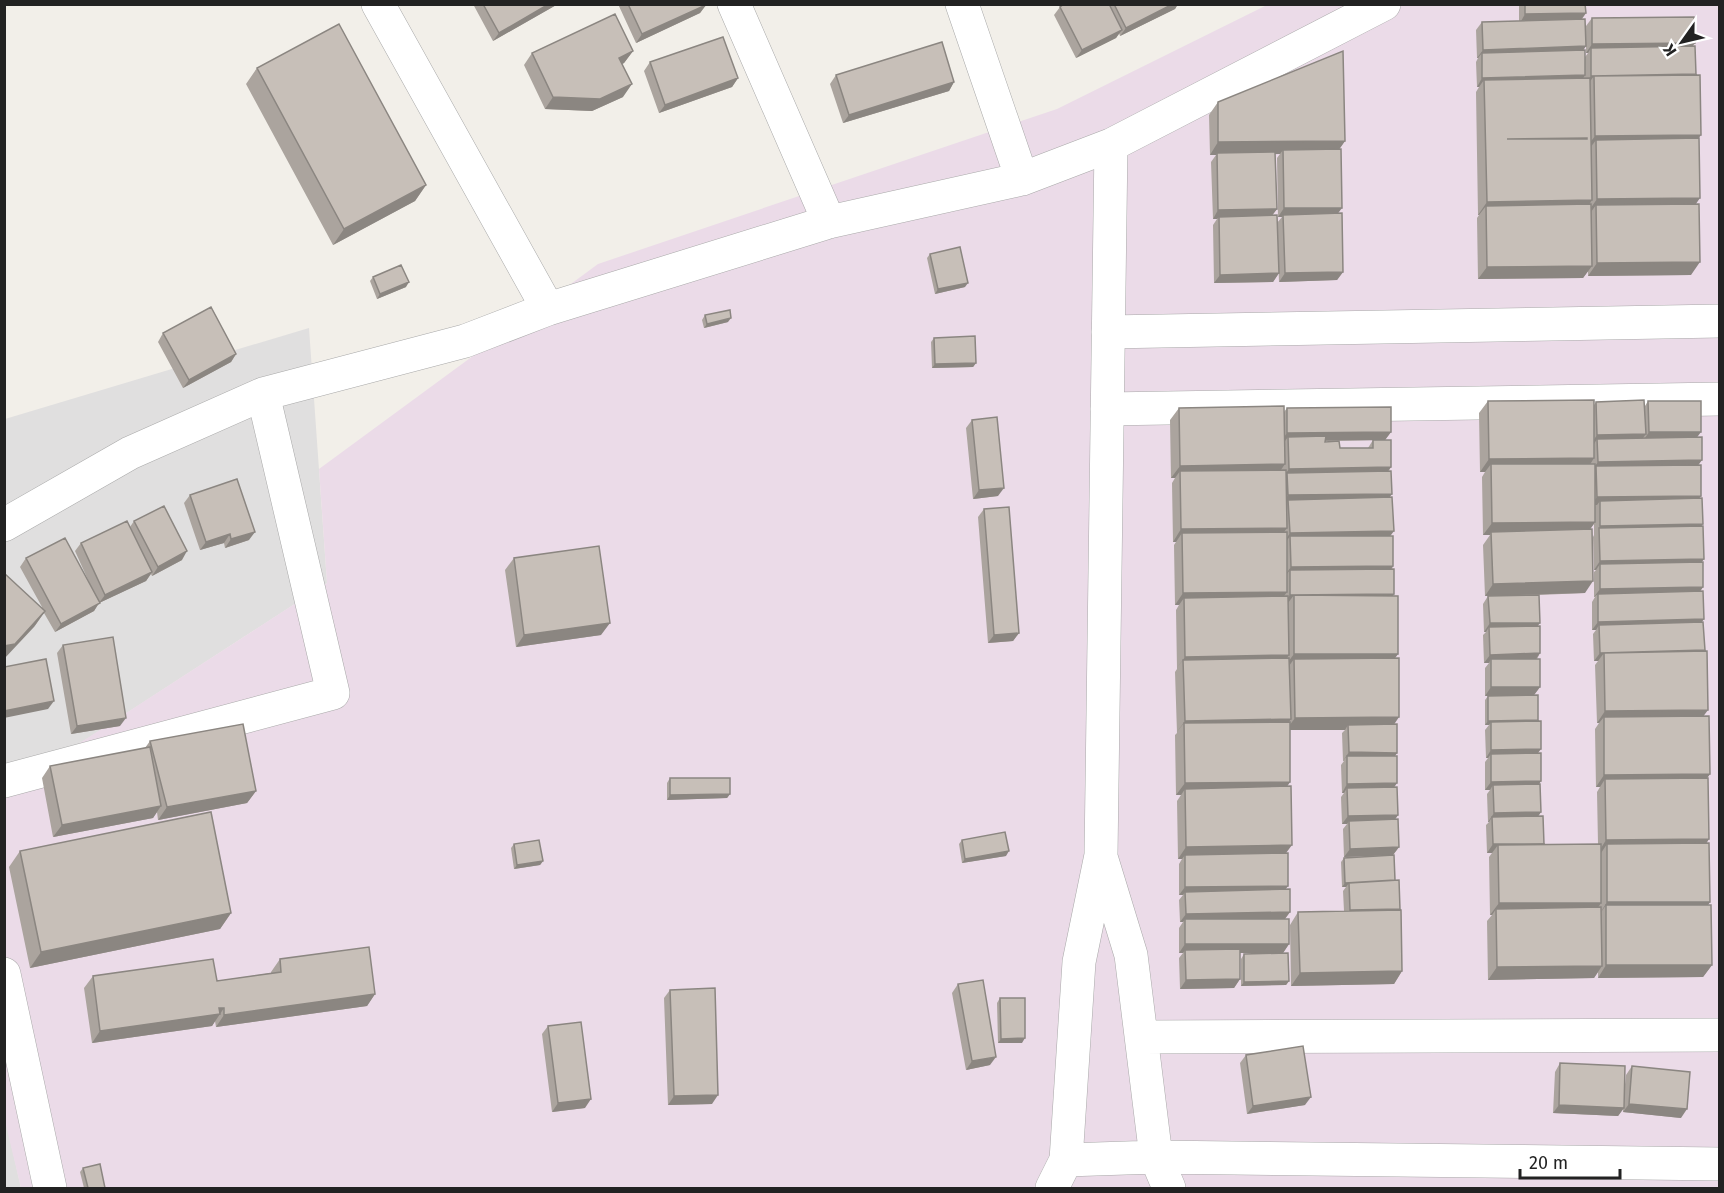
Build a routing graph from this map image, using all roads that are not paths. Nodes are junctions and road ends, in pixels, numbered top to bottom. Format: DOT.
graph roads {
  1 [pos="378,4"];
  2 [pos="734,4"];
  3 [pos="962,4"];
  4 [pos="1384,4"];
  5 [pos="1339,17"];
  6 [pos="1111,145"];
  7 [pos="1022,179"];
  8 [pos="830,222"];
  9 [pos="548,309"];
  10 [pos="1719,321"];
  11 [pos="1108,332"];
  12 [pos="263,394"];
  13 [pos="1719,399"];
  14 [pos="1107,409"];
  15 [pos="4,525"];
  16 [pos="4,781"];
  17 [pos="1101,855"];
  18 [pos="4,974"];
  19 [pos="1719,1035"];
  20 [pos="1141,1037"];
  21 [pos="1156,1157"];
  22 [pos="1719,1164"];
  23 [pos="1059,1174"];
  24 [pos="50,1188"];
  25 [pos="1169,1188"];
  1 -- 9 [label="street"];
  2 -- 8 [label="street"];
  3 -- 7 [label="street"];
  4 -- 5 [label="street"];
  5 -- 6 [label="street"];
  6 -- 7 [label="street"];
  6 -- 11 [label="street"];
  7 -- 8 [label="street"];
  8 -- 9 [label="street"];
  9 -- 12 [label="street"];
  10 -- 11 [label="street"];
  11 -- 14 [label="street"];
  12 -- 15 [label="street"];
  12 -- 16 [label="street"];
  13 -- 14 [label="street"];
  14 -- 17 [label="street"];
  17 -- 20 [label="street"];
  17 -- 23 [label="street"];
  18 -- 24 [label="street"];
  19 -- 20 [label="street"];
  20 -- 21 [label="street"];
  21 -- 22 [label="street"];
  21 -- 23 [label="street"];
  21 -- 25 [label="street"];
}
